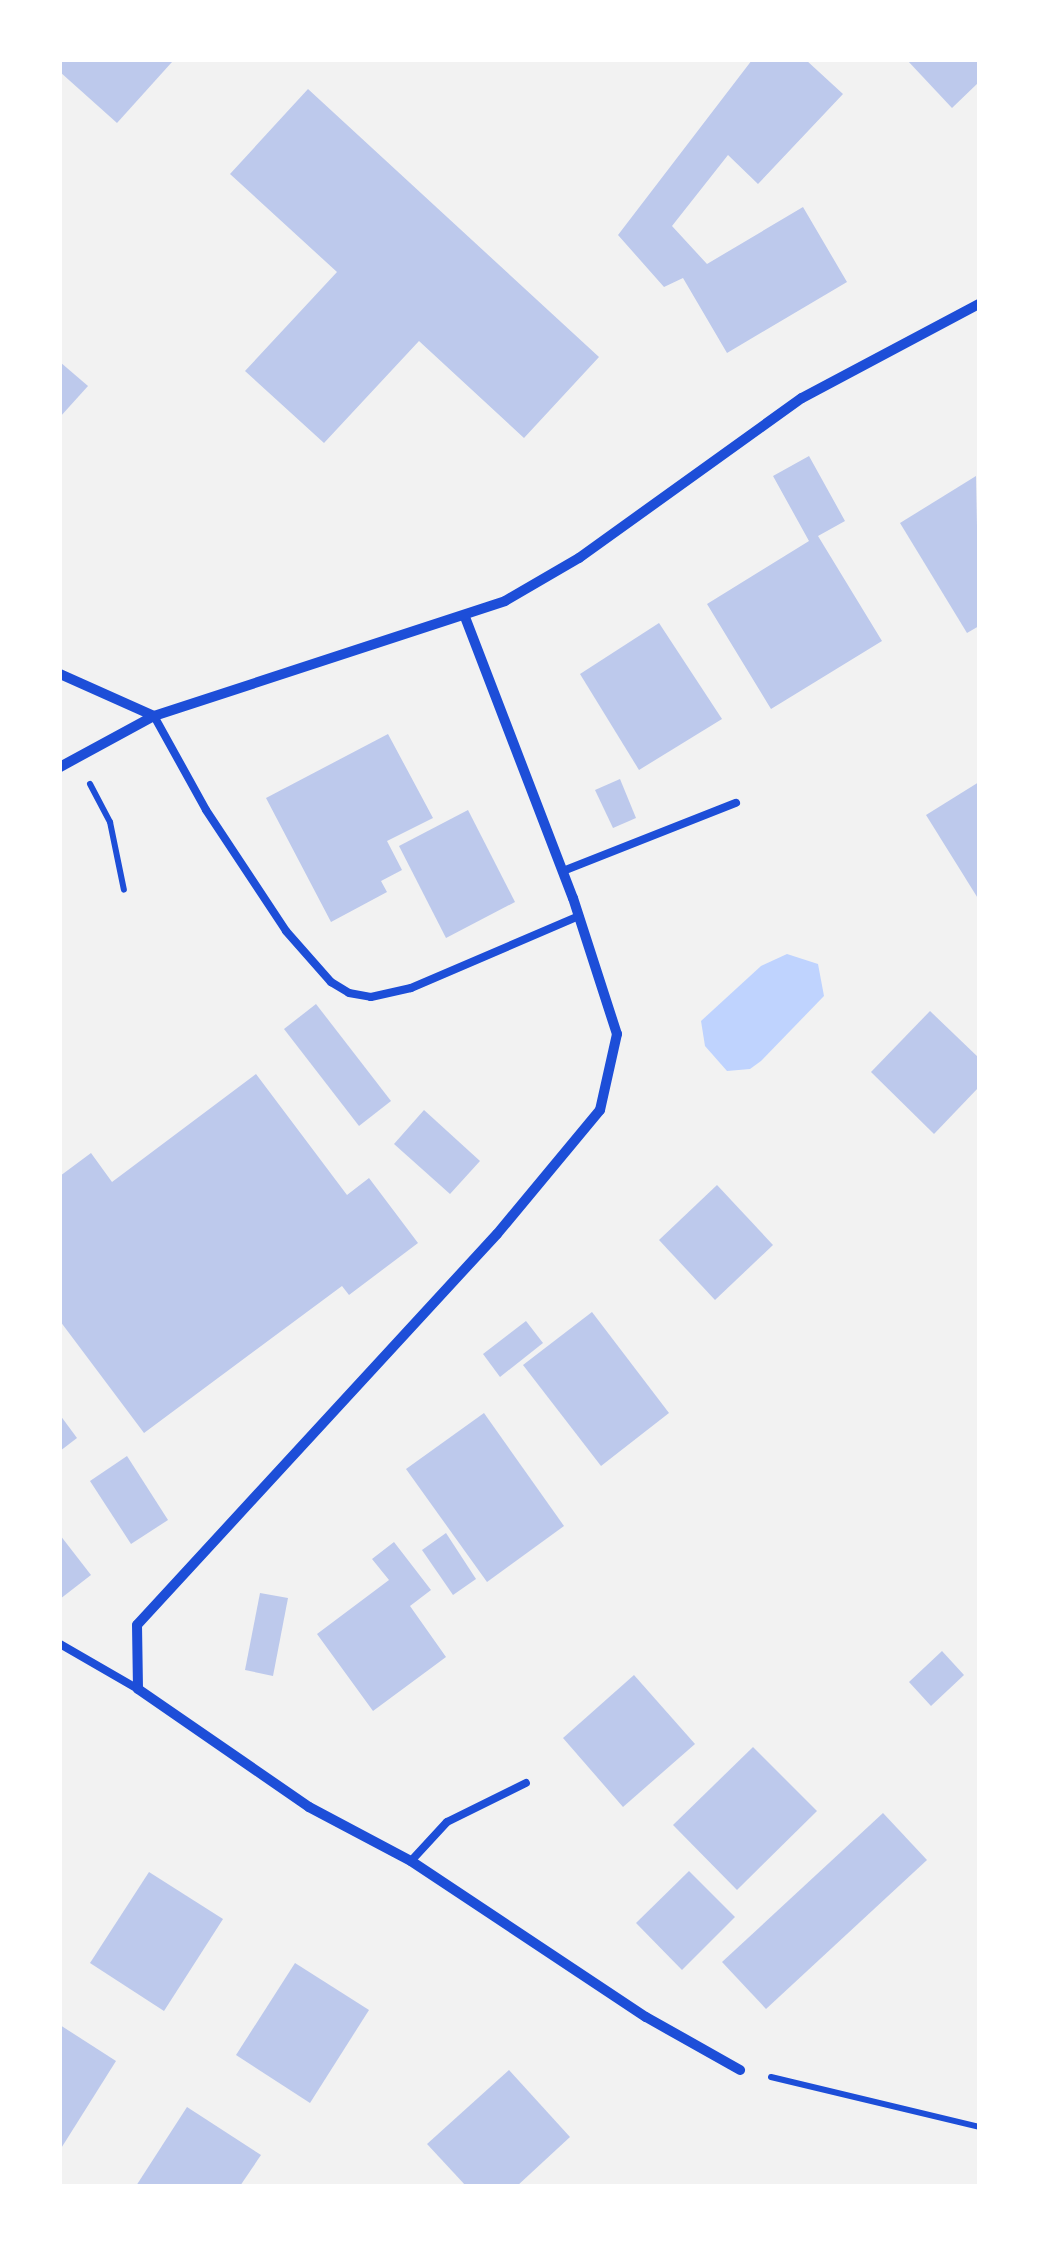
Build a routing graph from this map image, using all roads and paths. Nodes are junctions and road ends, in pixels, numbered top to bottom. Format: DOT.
graph roads {
  1 [pos="979,304"];
  2 [pos="465,617"];
  3 [pos="60,674"];
  4 [pos="154,716"];
  5 [pos="74,758"];
  6 [pos="60,767"];
  7 [pos="736,804"];
  8 [pos="563,871"];
  9 [pos="124,890"];
  10 [pos="579,916"];
  11 [pos="60,1644"];
  12 [pos="138,1689"];
  13 [pos="526,1783"];
  14 [pos="411,1861"];
  15 [pos="740,2070"];
  16 [pos="979,2127"];
  1 -- 2 [label="street"];
  2 -- 4 [label="street"];
  2 -- 8 [label="street"];
  3 -- 4 [label="street"];
  4 -- 5 [label="street"];
  4 -- 10 [label="lane"];
  5 -- 6 [label="street"];
  5 -- 9 [label="path"];
  7 -- 8 [label="lane"];
  8 -- 10 [label="street"];
  10 -- 12 [label="street"];
  11 -- 12 [label="lane"];
  12 -- 14 [label="street"];
  13 -- 14 [label="lane"];
  14 -- 15 [label="street"];
  15 -- 16 [label="path"];
}
